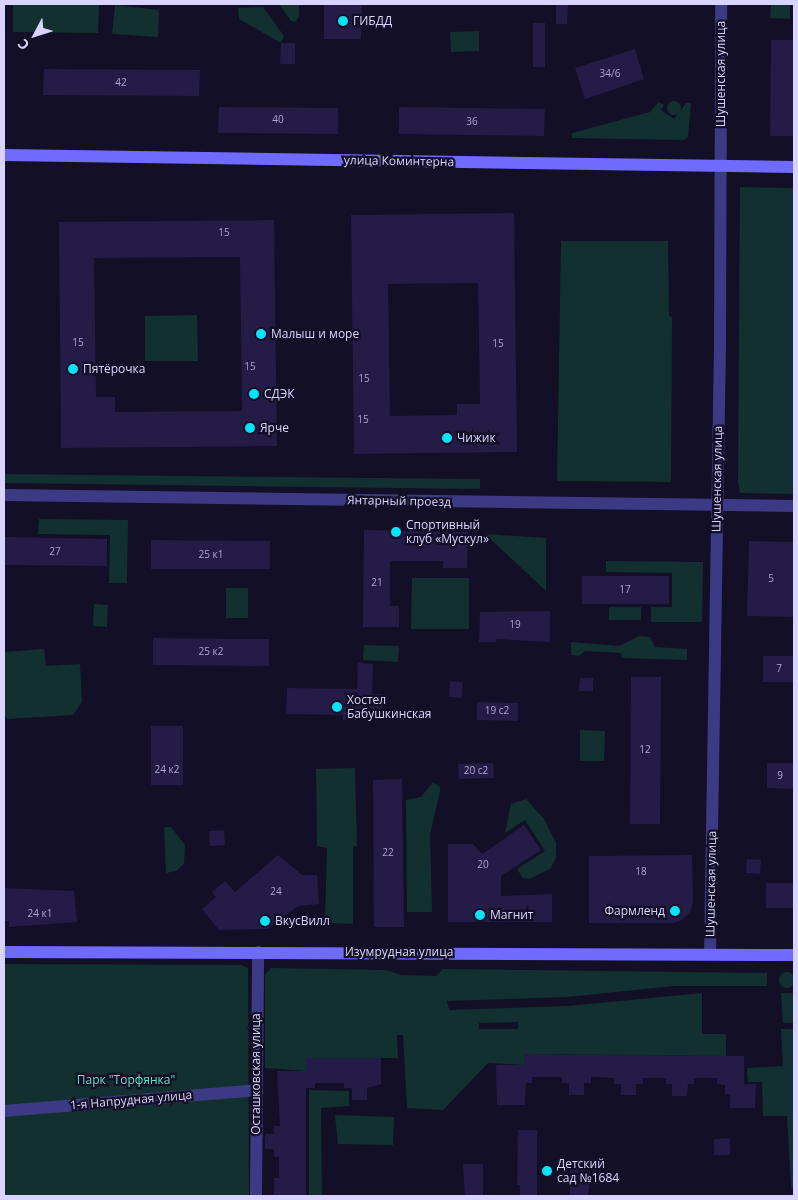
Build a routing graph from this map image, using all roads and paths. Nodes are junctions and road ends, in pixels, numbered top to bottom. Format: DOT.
graph roads {
  1 [pos="721,4"];
  2 [pos="4,155"];
  3 [pos="722,166"];
  4 [pos="794,167"];
  5 [pos="4,495"];
  6 [pos="716,505"];
  7 [pos="794,506"];
  8 [pos="4,952"];
  9 [pos="258,952"];
  10 [pos="710,954"];
  11 [pos="794,955"];
  12 [pos="257,1090"];
  13 [pos="4,1111"];
  14 [pos="256,1196"];
  1 -- 3 [label="street, Шушенская улица"];
  2 -- 3 [label="street, улица Коминтерна"];
  3 -- 4 [label="street, улица Коминтерна"];
  3 -- 6 [label="street, Шушенская улица"];
  5 -- 6 [label="street, Янтарный проезд"];
  6 -- 7 [label="street, Янтарный проезд"];
  6 -- 10 [label="street, Шушенская улица"];
  8 -- 9 [label="street, Изумрудная улица"];
  9 -- 10 [label="street, Изумрудная улица"];
  9 -- 12 [label="street, Осташковская улица"];
  10 -- 11 [label="street, Изумрудная улица"];
  12 -- 13 [label="street, 1-я Напрудная улица"];
  12 -- 14 [label="street, Осташковская улица"];
}
